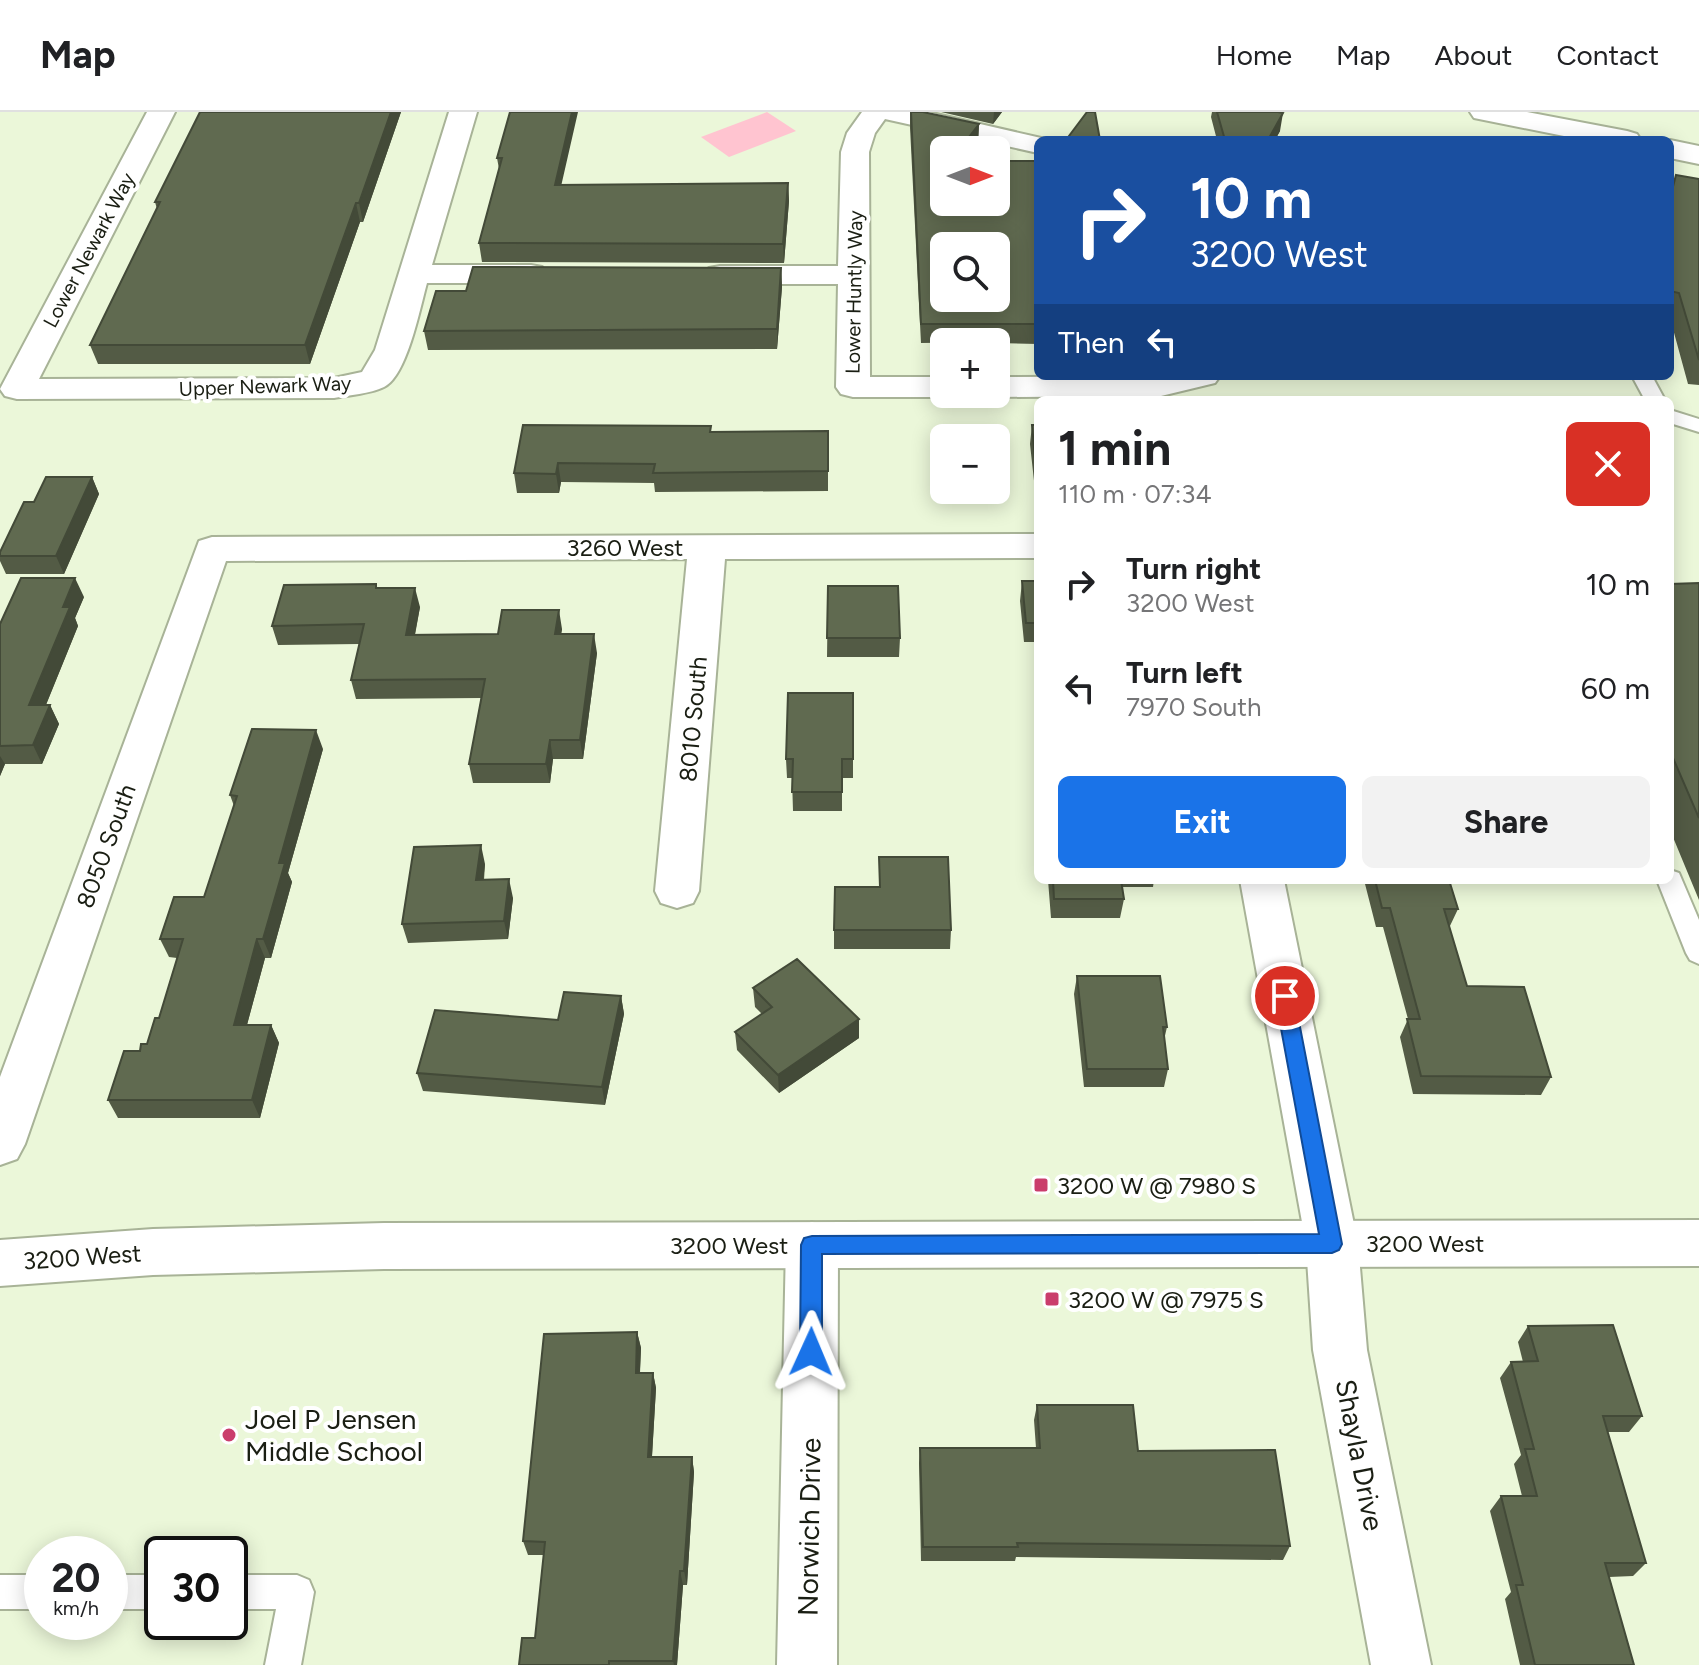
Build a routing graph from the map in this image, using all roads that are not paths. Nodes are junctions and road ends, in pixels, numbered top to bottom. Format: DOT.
graph roads {
  1 [pos="161,112"];
  2 [pos="463,112"];
  3 [pos="876,112"];
  4 [pos="889,112"];
  5 [pos="1484,112"];
  6 [pos="1542,124"];
  7 [pos="1037,136"];
  8 [pos="1606,136"];
  9 [pos="1674,150"];
  10 [pos="1699,155"];
  11 [pos="414,274"];
  12 [pos="556,274"];
  13 [pos="697,275"];
  14 [pos="854,275"];
  15 [pos="1188,380"];
  16 [pos="930,387"];
  17 [pos="1010,387"];
  18 [pos="17,389"];
  19 [pos="1674,417"];
  20 [pos="1699,426"];
  21 [pos="1034,546"];
  22 [pos="707,547"];
  23 [pos="212,549"];
  24 [pos="1263,884"];
  25 [pos="1672,884"];
  26 [pos="677,891"];
  27 [pos="1699,953"];
  28 [pos="0,1144"];
  29 [pos="1699,1243"];
  30 [pos="1332,1244"];
  31 [pos="812,1245"];
  32 [pos="0,1263"];
  33 [pos="0,1592"];
  34 [pos="24,1592"];
  35 [pos="248,1592"];
  36 [pos="283,1665"];
  37 [pos="807,1665"];
  38 [pos="1401,1665"];
  1 -- 18 [label="street, Lower Newark Way"];
  2 -- 11 [label="street, Upper Newark Way"];
  3 -- 14 [label="street, Lower Huntly Way"];
  4 -- 7 [label="street"];
  5 -- 6 [label="street"];
  6 -- 8 [label="street"];
  9 -- 10 [label="street"];
  11 -- 12 [label="street"];
  11 -- 18 [label="street, Upper Newark Way"];
  13 -- 14 [label="street"];
  14 -- 16 [label="street, Lower Huntly Way"];
  15 -- 17 [label="street"];
  19 -- 20 [label="lane"];
  21 -- 22 [label="street, 3260 West"];
  22 -- 23 [label="street, 3260 West"];
  22 -- 26 [label="street, 8010 South"];
  23 -- 28 [label="street, 8050 South"];
  24 -- 30 [label="street, Shayla Drive"];
  25 -- 27 [label="lane"];
  29 -- 30 [label="street, 3200 West"];
  30 -- 31 [label="street, 3200 West"];
  30 -- 38 [label="street, Shayla Drive"];
  31 -- 32 [label="street, 3200 West"];
  31 -- 37 [label="street, Norwich Drive"];
  33 -- 34 [label="lane"];
  35 -- 36 [label="lane"];
}
